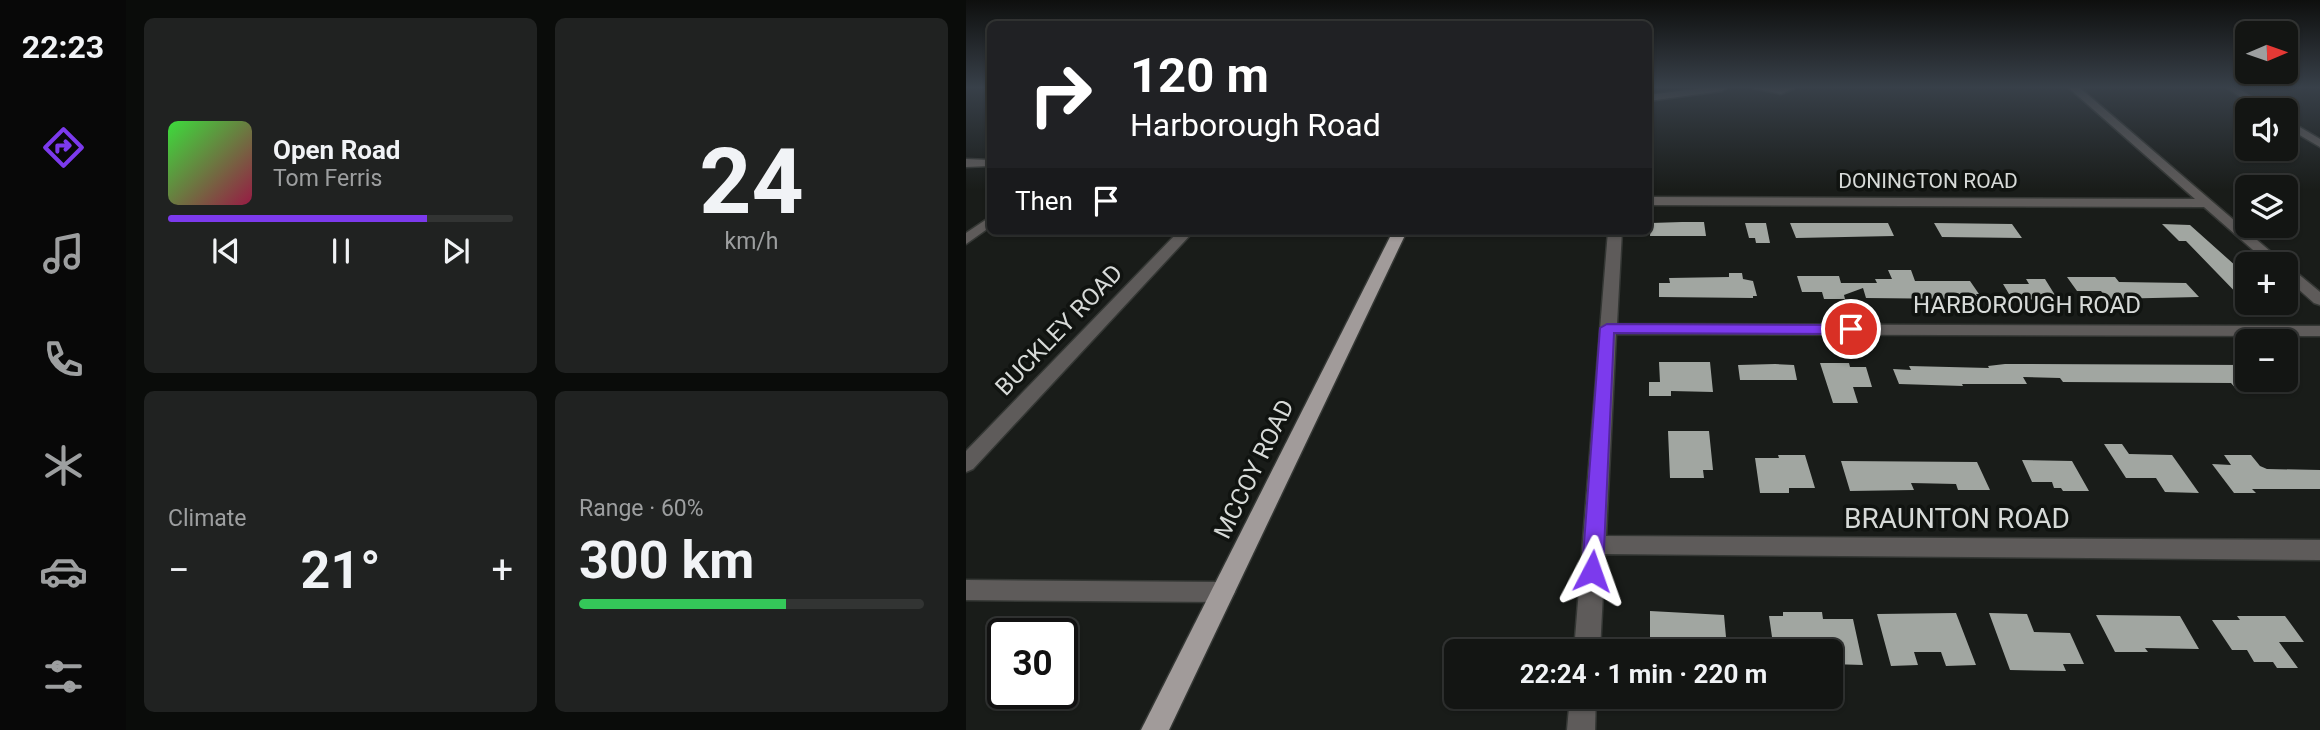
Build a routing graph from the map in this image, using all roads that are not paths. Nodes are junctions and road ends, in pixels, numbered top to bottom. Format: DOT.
graph roads {
  1 [pos="2113,122"];
  2 [pos="2298,130"];
  3 [pos="2320,144"];
  4 [pos="966,163"];
  5 [pos="987,163"];
  6 [pos="1652,201"];
  7 [pos="2207,203"];
  8 [pos="987,223"];
  9 [pos="1183,235"];
  10 [pos="1398,235"];
  11 [pos="1615,235"];
  12 [pos="966,240"];
  13 [pos="2264,252"];
  14 [pos="2298,281"];
  15 [pos="2320,300"];
  16 [pos="1607,328"];
  17 [pos="2320,331"];
  18 [pos="966,464"];
  19 [pos="1594,545"];
  20 [pos="2320,551"];
  21 [pos="966,590"];
  22 [pos="1223,592"];
  23 [pos="1588,639"];
  24 [pos="1582,709"];
  25 [pos="1154,730"];
  26 [pos="1581,730"];
  1 -- 7 [label="street"];
  2 -- 3 [label="street"];
  4 -- 5 [label="street"];
  6 -- 7 [label="street, DONINGTON ROAD"];
  7 -- 13 [label="street"];
  8 -- 12 [label="street"];
  9 -- 18 [label="street, BUCKLEY ROAD"];
  10 -- 22 [label="main road, MCCOY ROAD"];
  11 -- 16 [label="street"];
  14 -- 15 [label="street"];
  16 -- 17 [label="street, HARBOROUGH ROAD"];
  16 -- 19 [label="street"];
  19 -- 20 [label="street, BRAUNTON ROAD"];
  19 -- 23 [label="street"];
  21 -- 22 [label="street"];
  22 -- 25 [label="main road, MCCOY ROAD"];
  24 -- 26 [label="street"];
}
